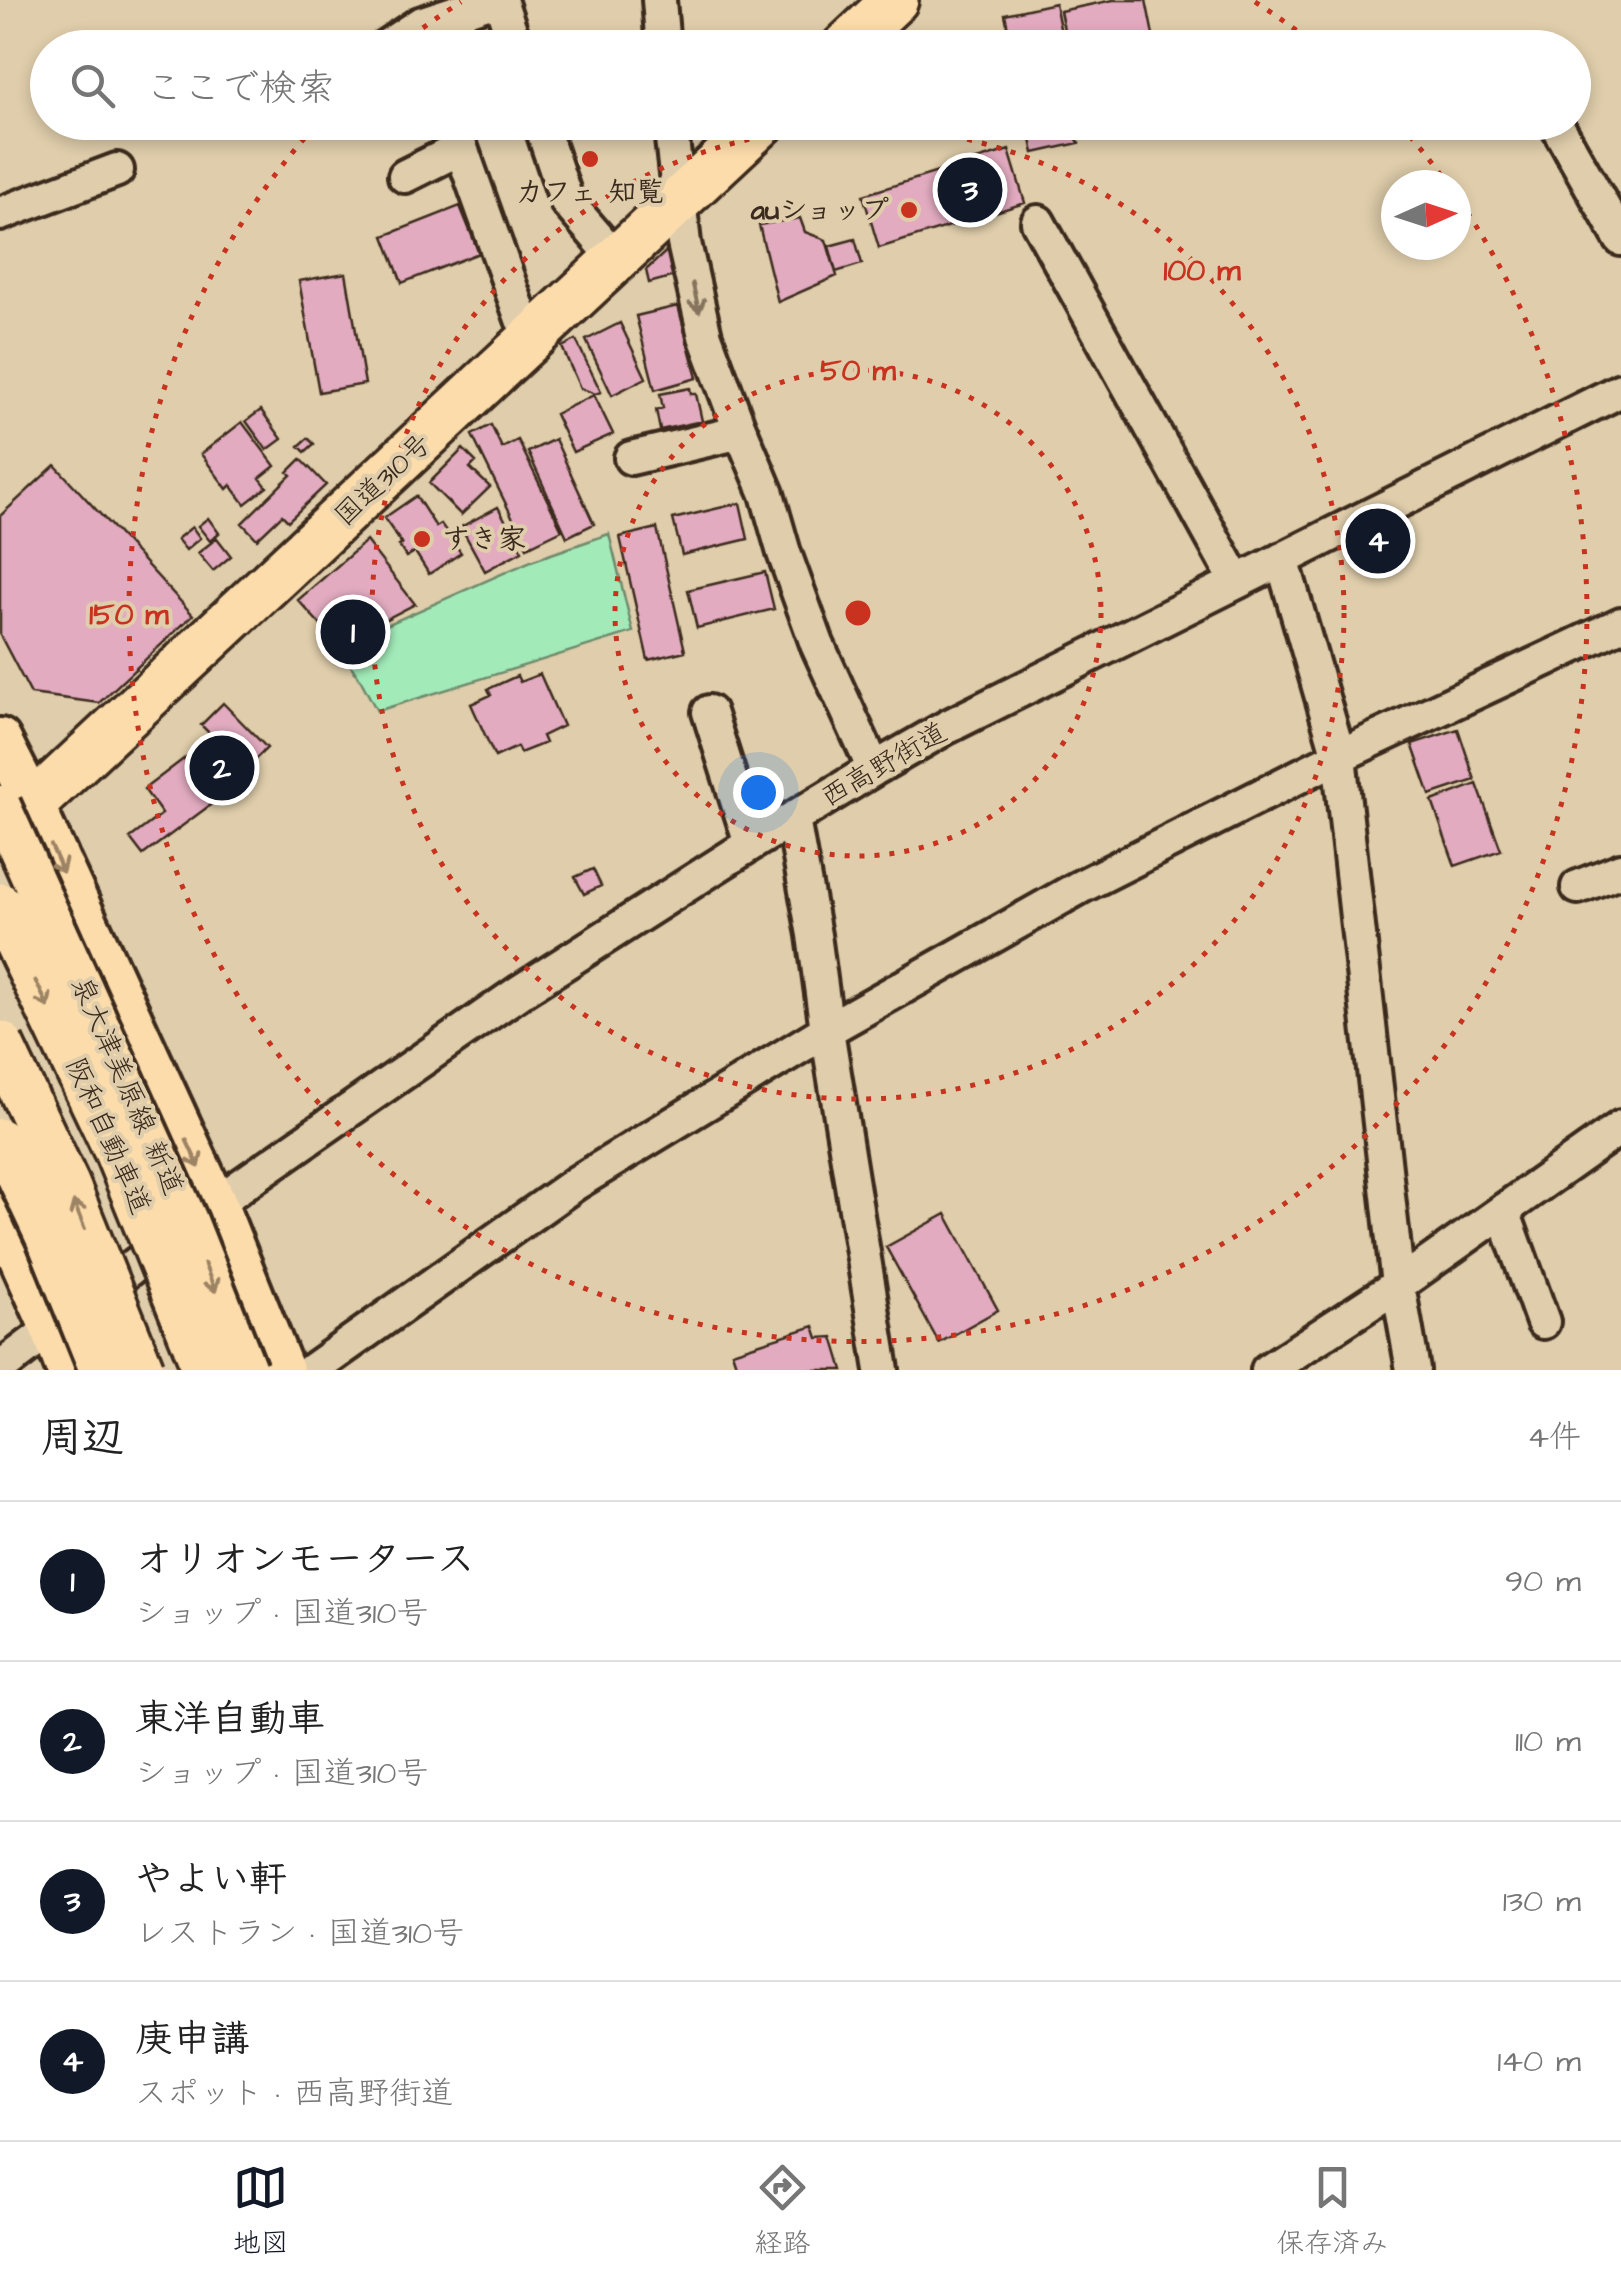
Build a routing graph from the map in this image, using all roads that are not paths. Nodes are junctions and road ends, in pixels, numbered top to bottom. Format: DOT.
graph roads {
  1 [pos="493,0"];
  2 [pos="500,0"];
  3 [pos="659,0"];
  4 [pos="894,0"];
  5 [pos="411,30"];
  6 [pos="510,30"];
  7 [pos="662,30"];
  8 [pos="863,30"];
  9 [pos="546,140"];
  10 [pos="672,140"];
  11 [pos="744,140"];
  12 [pos="1565,140"];
  13 [pos="117,170"];
  14 [pos="405,176"];
  15 [pos="678,202"];
  16 [pos="0,214"];
  17 [pos="1038,222"];
  18 [pos="1621,239"];
  19 [pos="618,260"];
  20 [pos="534,338"];
  21 [pos="1621,390"];
  22 [pos="739,429"];
  23 [pos="631,458"];
  24 [pos="1282,559"];
  25 [pos="1236,582"];
  26 [pos="1621,624"];
  27 [pos="709,712"];
  28 [pos="0,739"];
  29 [pos="1338,756"];
  30 [pos="874,768"];
  31 [pos="16,805"];
  32 [pos="793,819"];
  33 [pos="0,836"];
  34 [pos="752,844"];
  35 [pos="1621,870"];
  36 [pos="1578,887"];
  37 [pos="0,906"];
  38 [pos="827,1030"];
  39 [pos="0,1044"];
  40 [pos="1621,1127"];
  41 [pos="0,1140"];
  42 [pos="216,1204"];
  43 [pos="1503,1211"];
  44 [pos="0,1214"];
  45 [pos="1398,1285"];
  46 [pos="1543,1322"];
  47 [pos="52,1330"];
  48 [pos="0,1368"];
  49 [pos="67,1370"];
  50 [pos="100,1370"];
  51 [pos="141,1370"];
  52 [pos="206,1370"];
  53 [pos="246,1370"];
  54 [pos="282,1370"];
  55 [pos="312,1370"];
  56 [pos="882,1370"];
  57 [pos="1268,1370"];
  58 [pos="1413,1370"];
  1 -- 5 [label="street"];
  2 -- 6 [label="street"];
  3 -- 7 [label="street"];
  4 -- 8 [label="highway"];
  9 -- 19 [label="street"];
  10 -- 15 [label="street"];
  11 -- 15 [label="highway, 国道310号"];
  12 -- 18 [label="street"];
  13 -- 16 [label="street"];
  14 -- 20 [label="street"];
  15 -- 19 [label="highway, 国道310号"];
  15 -- 22 [label="street, one-way"];
  17 -- 25 [label="street"];
  19 -- 20 [label="highway, 国道310号"];
  20 -- 31 [label="highway, 国道310号"];
  21 -- 24 [label="street, 西高野街道"];
  22 -- 23 [label="street"];
  22 -- 30 [label="street"];
  24 -- 25 [label="street, 西高野街道"];
  24 -- 29 [label="street"];
  25 -- 30 [label="street, 西高野街道"];
  26 -- 29 [label="street"];
  27 -- 34 [label="street"];
  28 -- 31 [label="main road"];
  29 -- 38 [label="street"];
  29 -- 45 [label="street"];
  30 -- 32 [label="street, 西高野街道"];
  31 -- 33 [label="highway, 国道310号"];
  31 -- 42 [label="main road, one-way"];
  31 -- 53 [label="main road, 泉大津美原線 新道, one-way, bridge"];
  32 -- 34 [label="street, 西高野街道"];
  32 -- 38 [label="street"];
  34 -- 42 [label="street, 西高野街道"];
  35 -- 36 [label="street"];
  37 -- 52 [label="highway, 阪和自動車道, one-way, bridge"];
  38 -- 55 [label="street"];
  38 -- 56 [label="street"];
  51 -- 39 [label="highway, 阪和自動車道, one-way, bridge"];
  40 -- 43 [label="street"];
  41 -- 50 [label="main road, bridge"];
  42 -- 47 [label="street, 西高野街道"];
  42 -- 54 [label="main road"];
  43 -- 45 [label="street"];
  43 -- 46 [label="street"];
  44 -- 47 [label="main road"];
  45 -- 57 [label="street"];
  45 -- 58 [label="street"];
  47 -- 48 [label="street, 西高野街道"];
  47 -- 49 [label="main road"];
}
